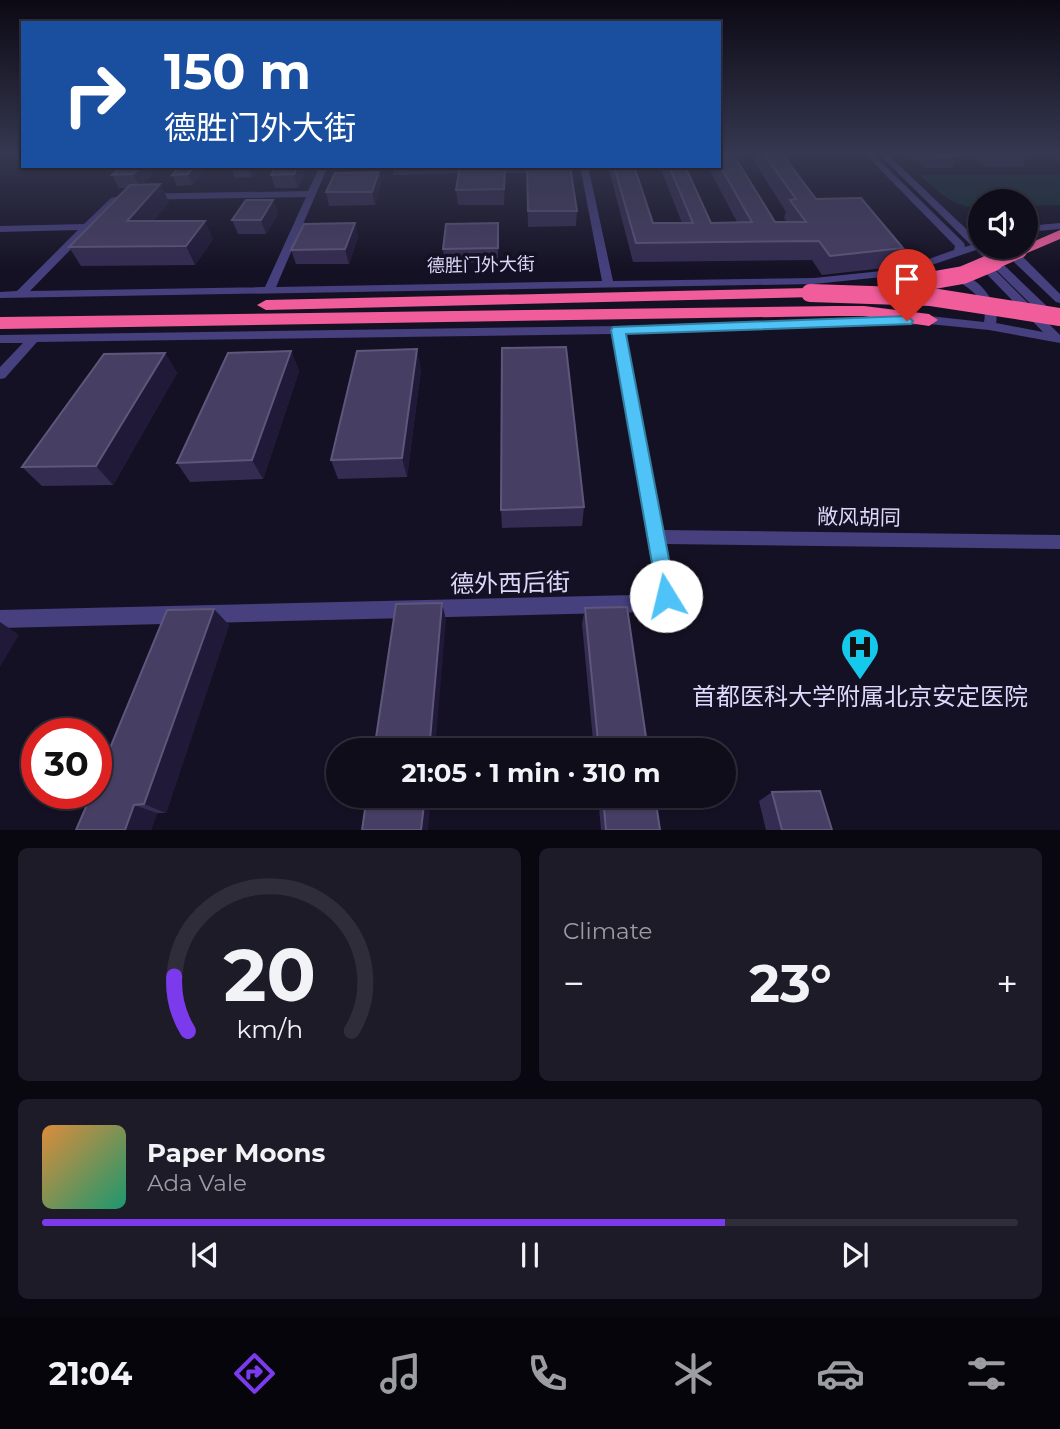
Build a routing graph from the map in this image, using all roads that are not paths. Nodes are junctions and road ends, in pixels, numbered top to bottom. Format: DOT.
graph roads {
  1 [pos="589,193"];
  2 [pos="908,193"];
  3 [pos="924,193"];
  4 [pos="313,194"];
  5 [pos="1038,226"];
  6 [pos="1060,226"];
  7 [pos="87,227"];
  8 [pos="0,229"];
  9 [pos="1060,234"];
  10 [pos="968,235"];
  11 [pos="968,250"];
  12 [pos="959,254"];
  13 [pos="981,259"];
  14 [pos="1017,259"];
  15 [pos="933,263"];
  16 [pos="608,284"];
  17 [pos="395,288"];
  18 [pos="345,289"];
  19 [pos="810,293"];
  20 [pos="0,295"];
  21 [pos="20,295"];
  22 [pos="270,297"];
  23 [pos="548,298"];
  24 [pos="1060,300"];
  25 [pos="0,310"];
  26 [pos="1060,317"];
  27 [pos="929,320"];
  28 [pos="0,323"];
  29 [pos="989,326"];
  30 [pos="618,330"];
  31 [pos="1059,336"];
  32 [pos="0,339"];
  33 [pos="33,339"];
  34 [pos="0,375"];
  35 [pos="657,537"];
  36 [pos="1060,542"];
  37 [pos="0,619"];
  1 -- 16 [label="street"];
  2 -- 12 [label="street"];
  3 -- 10 [label="street"];
  4 -- 7 [label="street"];
  4 -- 22 [label="street"];
  5 -- 6 [label="street"];
  7 -- 8 [label="street"];
  7 -- 21 [label="street"];
  9 -- 19 [label="highway, bridge"];
  11 -- 12 [label="street, 德胜门外大街"];
  12 -- 15 [label="street, 德胜门外大街"];
  13 -- 31 [label="street"];
  14 -- 24 [label="street"];
  15 -- 16 [label="street, 德胜门外大街"];
  15 -- 29 [label="street"];
  16 -- 17 [label="street, 德胜门外大街"];
  17 -- 18 [label="street, 德胜门外大街"];
  17 -- 23 [label="highway"];
  18 -- 22 [label="highway"];
  19 -- 23 [label="highway, 德胜门外大街"];
  19 -- 26 [label="highway, bridge"];
  20 -- 21 [label="street, 德胜门外大街"];
  21 -- 22 [label="street, 德胜门外大街"];
  22 -- 23 [label="highway, 德胜门外大街"];
  22 -- 25 [label="highway, 德胜门外大街"];
  27 -- 28 [label="highway"];
  27 -- 29 [label="street"];
  27 -- 30 [label="street"];
  29 -- 31 [label="street"];
  30 -- 33 [label="street"];
  30 -- 35 [label="street, 德外西后街"];
  32 -- 33 [label="street"];
  33 -- 34 [label="street"];
  35 -- 36 [label="street, 敞风胡同"];
  35 -- 37 [label="street, 德外西后街"];
}
